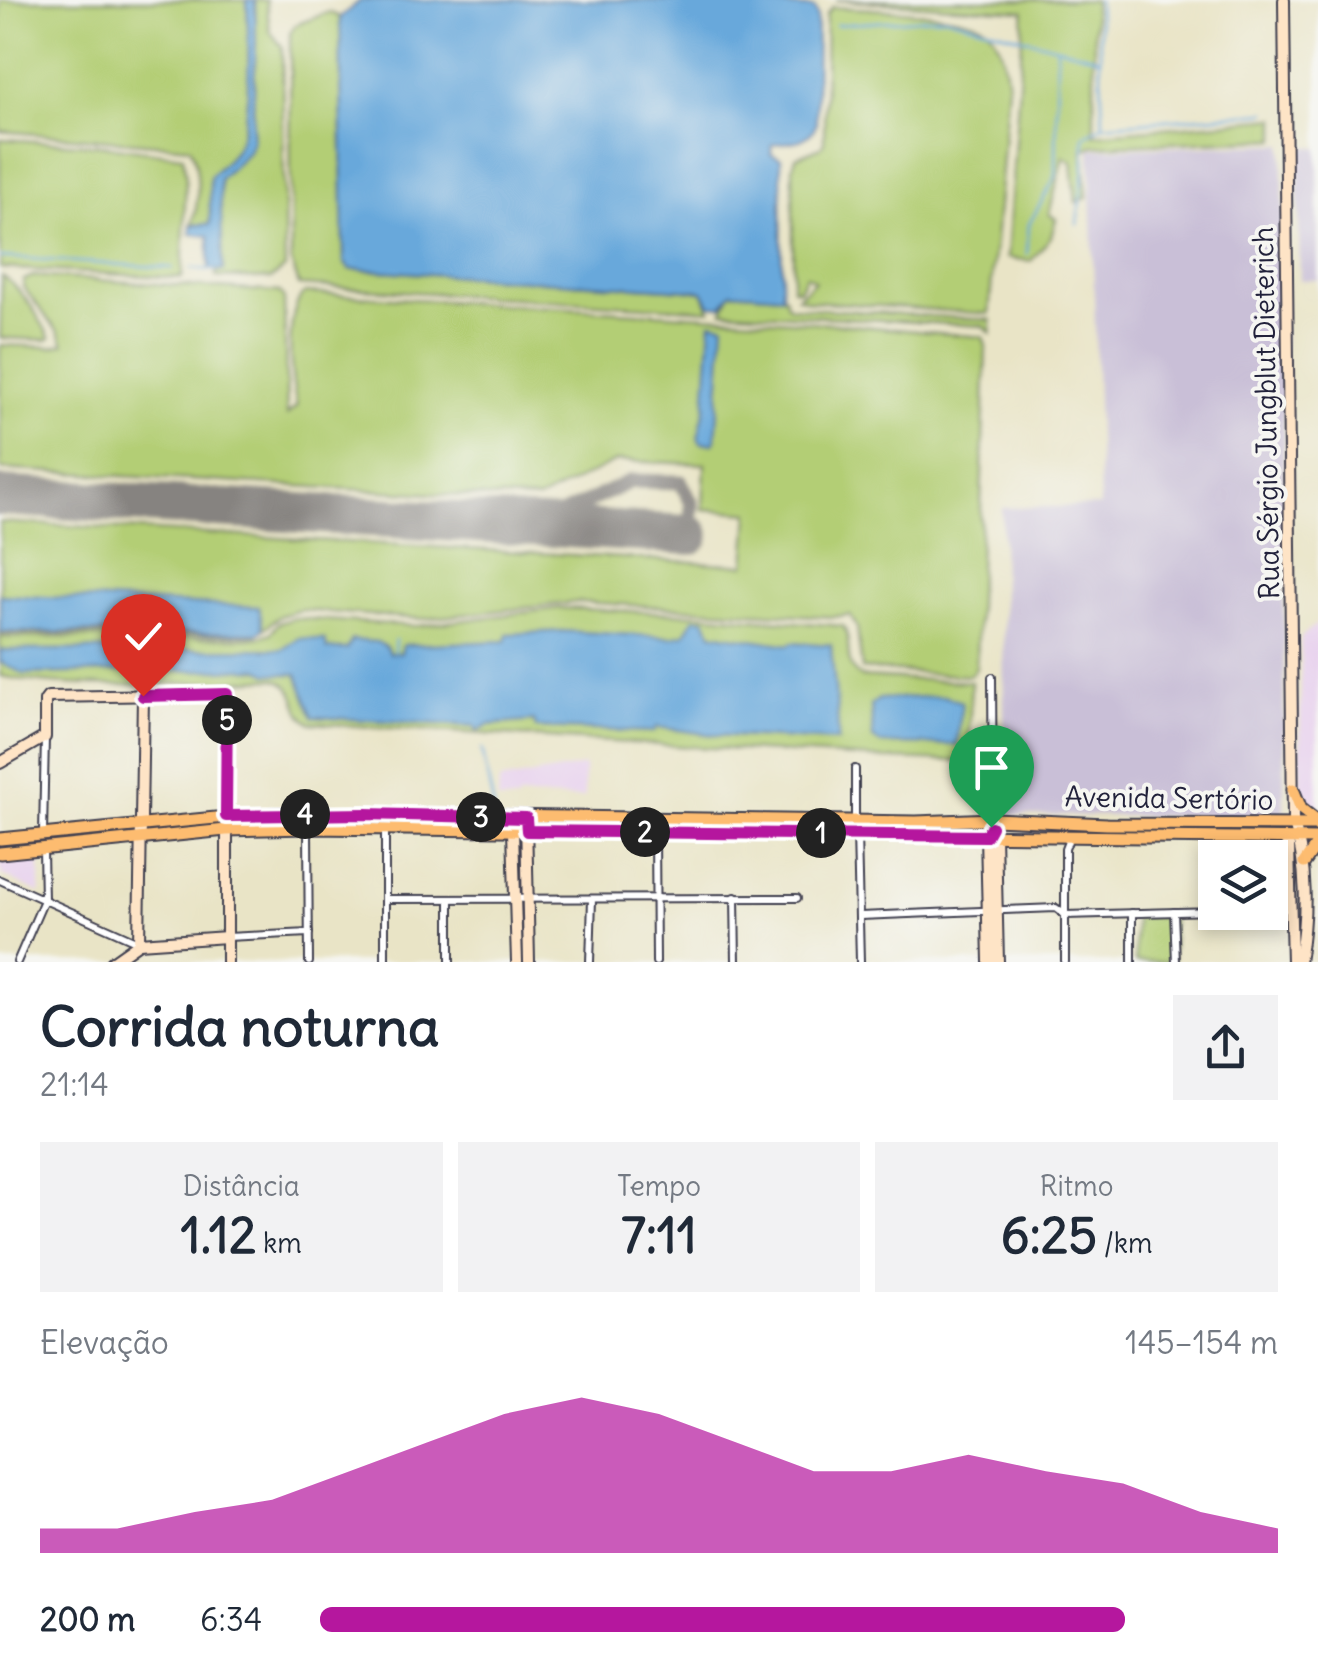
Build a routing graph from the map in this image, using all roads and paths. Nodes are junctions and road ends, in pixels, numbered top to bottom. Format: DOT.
graph roads {
  1 [pos="1284,0"];
  2 [pos="992,678"];
  3 [pos="143,696"];
  4 [pos="44,737"];
  5 [pos="0,761"];
  6 [pos="855,769"];
  7 [pos="1292,790"];
  8 [pos="993,819"];
  9 [pos="1031,821"];
  10 [pos="226,823"];
  11 [pos="1318,824"];
  12 [pos="1294,825"];
  13 [pos="522,826"];
  14 [pos="856,827"];
  15 [pos="308,828"];
  16 [pos="384,829"];
  17 [pos="141,832"];
  18 [pos="655,832"];
  19 [pos="990,836"];
  20 [pos="1070,836"];
  21 [pos="1283,838"];
  22 [pos="1299,839"];
  23 [pos="0,840"];
  24 [pos="1318,841"];
  25 [pos="43,842"];
  26 [pos="0,854"];
  27 [pos="1304,863"];
  28 [pos="0,880"];
  29 [pos="658,897"];
  30 [pos="735,897"];
  31 [pos="592,898"];
  32 [pos="797,898"];
  33 [pos="385,899"];
  34 [pos="450,899"];
  35 [pos="515,899"];
  36 [pos="528,899"];
  37 [pos="44,900"];
  38 [pos="1289,909"];
  39 [pos="992,911"];
  40 [pos="1198,911"];
  41 [pos="1174,912"];
  42 [pos="1132,913"];
  43 [pos="1065,915"];
  44 [pos="860,916"];
  45 [pos="309,932"];
  46 [pos="226,938"];
  47 [pos="139,943"];
  48 [pos="17,962"];
  49 [pos="112,962"];
  50 [pos="227,962"];
  51 [pos="309,962"];
  52 [pos="386,962"];
  53 [pos="450,962"];
  54 [pos="516,962"];
  55 [pos="529,962"];
  56 [pos="590,962"];
  57 [pos="656,962"];
  58 [pos="736,962"];
  59 [pos="860,962"];
  60 [pos="989,962"];
  61 [pos="998,962"];
  62 [pos="1065,962"];
  63 [pos="1132,962"];
  64 [pos="1176,962"];
  65 [pos="1296,962"];
  1 -- 7 [label="street, Rua Sérgio Jungblut Dieterich"];
  2 -- 8 [label="street"];
  3 -- 4 [label="street"];
  3 -- 10 [label="street"];
  3 -- 17 [label="street"];
  4 -- 5 [label="street"];
  4 -- 25 [label="street"];
  6 -- 14 [label="street"];
  7 -- 11 [label="main road"];
  7 -- 12 [label="street, Rua Sérgio Jungblut Dieterich"];
  8 -- 9 [label="main road, Avenida Sertório"];
  8 -- 14 [label="main road, Avenida Sertório"];
  9 -- 12 [label="main road, Avenida Sertório"];
  9 -- 19 [label="main road"];
  10 -- 13 [label="main road, Avenida Sertório"];
  10 -- 15 [label="main road, Avenida Sertório"];
  10 -- 17 [label="main road, Avenida Sertório"];
  10 -- 46 [label="street"];
  11 -- 12 [label="main road, Avenida Sertório"];
  12 -- 22 [label="street, Rua Sérgio Jungblut Dieterich"];
  13 -- 14 [label="main road, Avenida Sertório"];
  13 -- 16 [label="main road, Avenida Sertório"];
  13 -- 18 [label="main road, Avenida Sertório"];
  13 -- 35 [label="street"];
  13 -- 36 [label="street"];
  14 -- 18 [label="main road, Avenida Sertório"];
  14 -- 19 [label="main road, Avenida Sertório"];
  14 -- 44 [label="street"];
  15 -- 16 [label="main road, Avenida Sertório"];
  15 -- 45 [label="street"];
  16 -- 33 [label="street"];
  17 -- 25 [label="main road, Avenida Sertório"];
  17 -- 47 [label="street"];
  18 -- 29 [label="street"];
  19 -- 20 [label="main road, Avenida Sertório"];
  19 -- 39 [label="street"];
  20 -- 21 [label="main road, Avenida Sertório"];
  20 -- 43 [label="street"];
  21 -- 22 [label="main road, Avenida Sertório"];
  21 -- 38 [label="street"];
  22 -- 24 [label="main road, Avenida Sertório"];
  22 -- 27 [label="street, Rua Sérgio Jungblut Dieterich"];
  23 -- 25 [label="main road, Avenida Sertório"];
  24 -- 27 [label="main road"];
  25 -- 26 [label="main road, Avenida Sertório"];
  25 -- 37 [label="street"];
  27 -- 65 [label="street, Rua Sérgio Jungblut Dieterich"];
  28 -- 37 [label="street"];
  29 -- 30 [label="street"];
  29 -- 31 [label="street"];
  29 -- 57 [label="street"];
  30 -- 32 [label="street"];
  30 -- 58 [label="street"];
  31 -- 36 [label="street"];
  31 -- 56 [label="street"];
  33 -- 34 [label="street"];
  33 -- 52 [label="street"];
  34 -- 35 [label="street"];
  34 -- 53 [label="street"];
  35 -- 36 [label="street"];
  35 -- 54 [label="street"];
  36 -- 55 [label="street"];
  37 -- 47 [label="street"];
  37 -- 48 [label="street"];
  38 -- 65 [label="street"];
  39 -- 43 [label="street"];
  39 -- 44 [label="street"];
  39 -- 60 [label="street"];
  39 -- 61 [label="street"];
  40 -- 41 [label="street"];
  41 -- 42 [label="street"];
  41 -- 64 [label="street"];
  42 -- 43 [label="street"];
  42 -- 63 [label="street"];
  43 -- 62 [label="street"];
  44 -- 59 [label="street"];
  45 -- 46 [label="street"];
  45 -- 51 [label="street"];
  46 -- 47 [label="street"];
  46 -- 50 [label="street"];
  47 -- 49 [label="street"];
}
